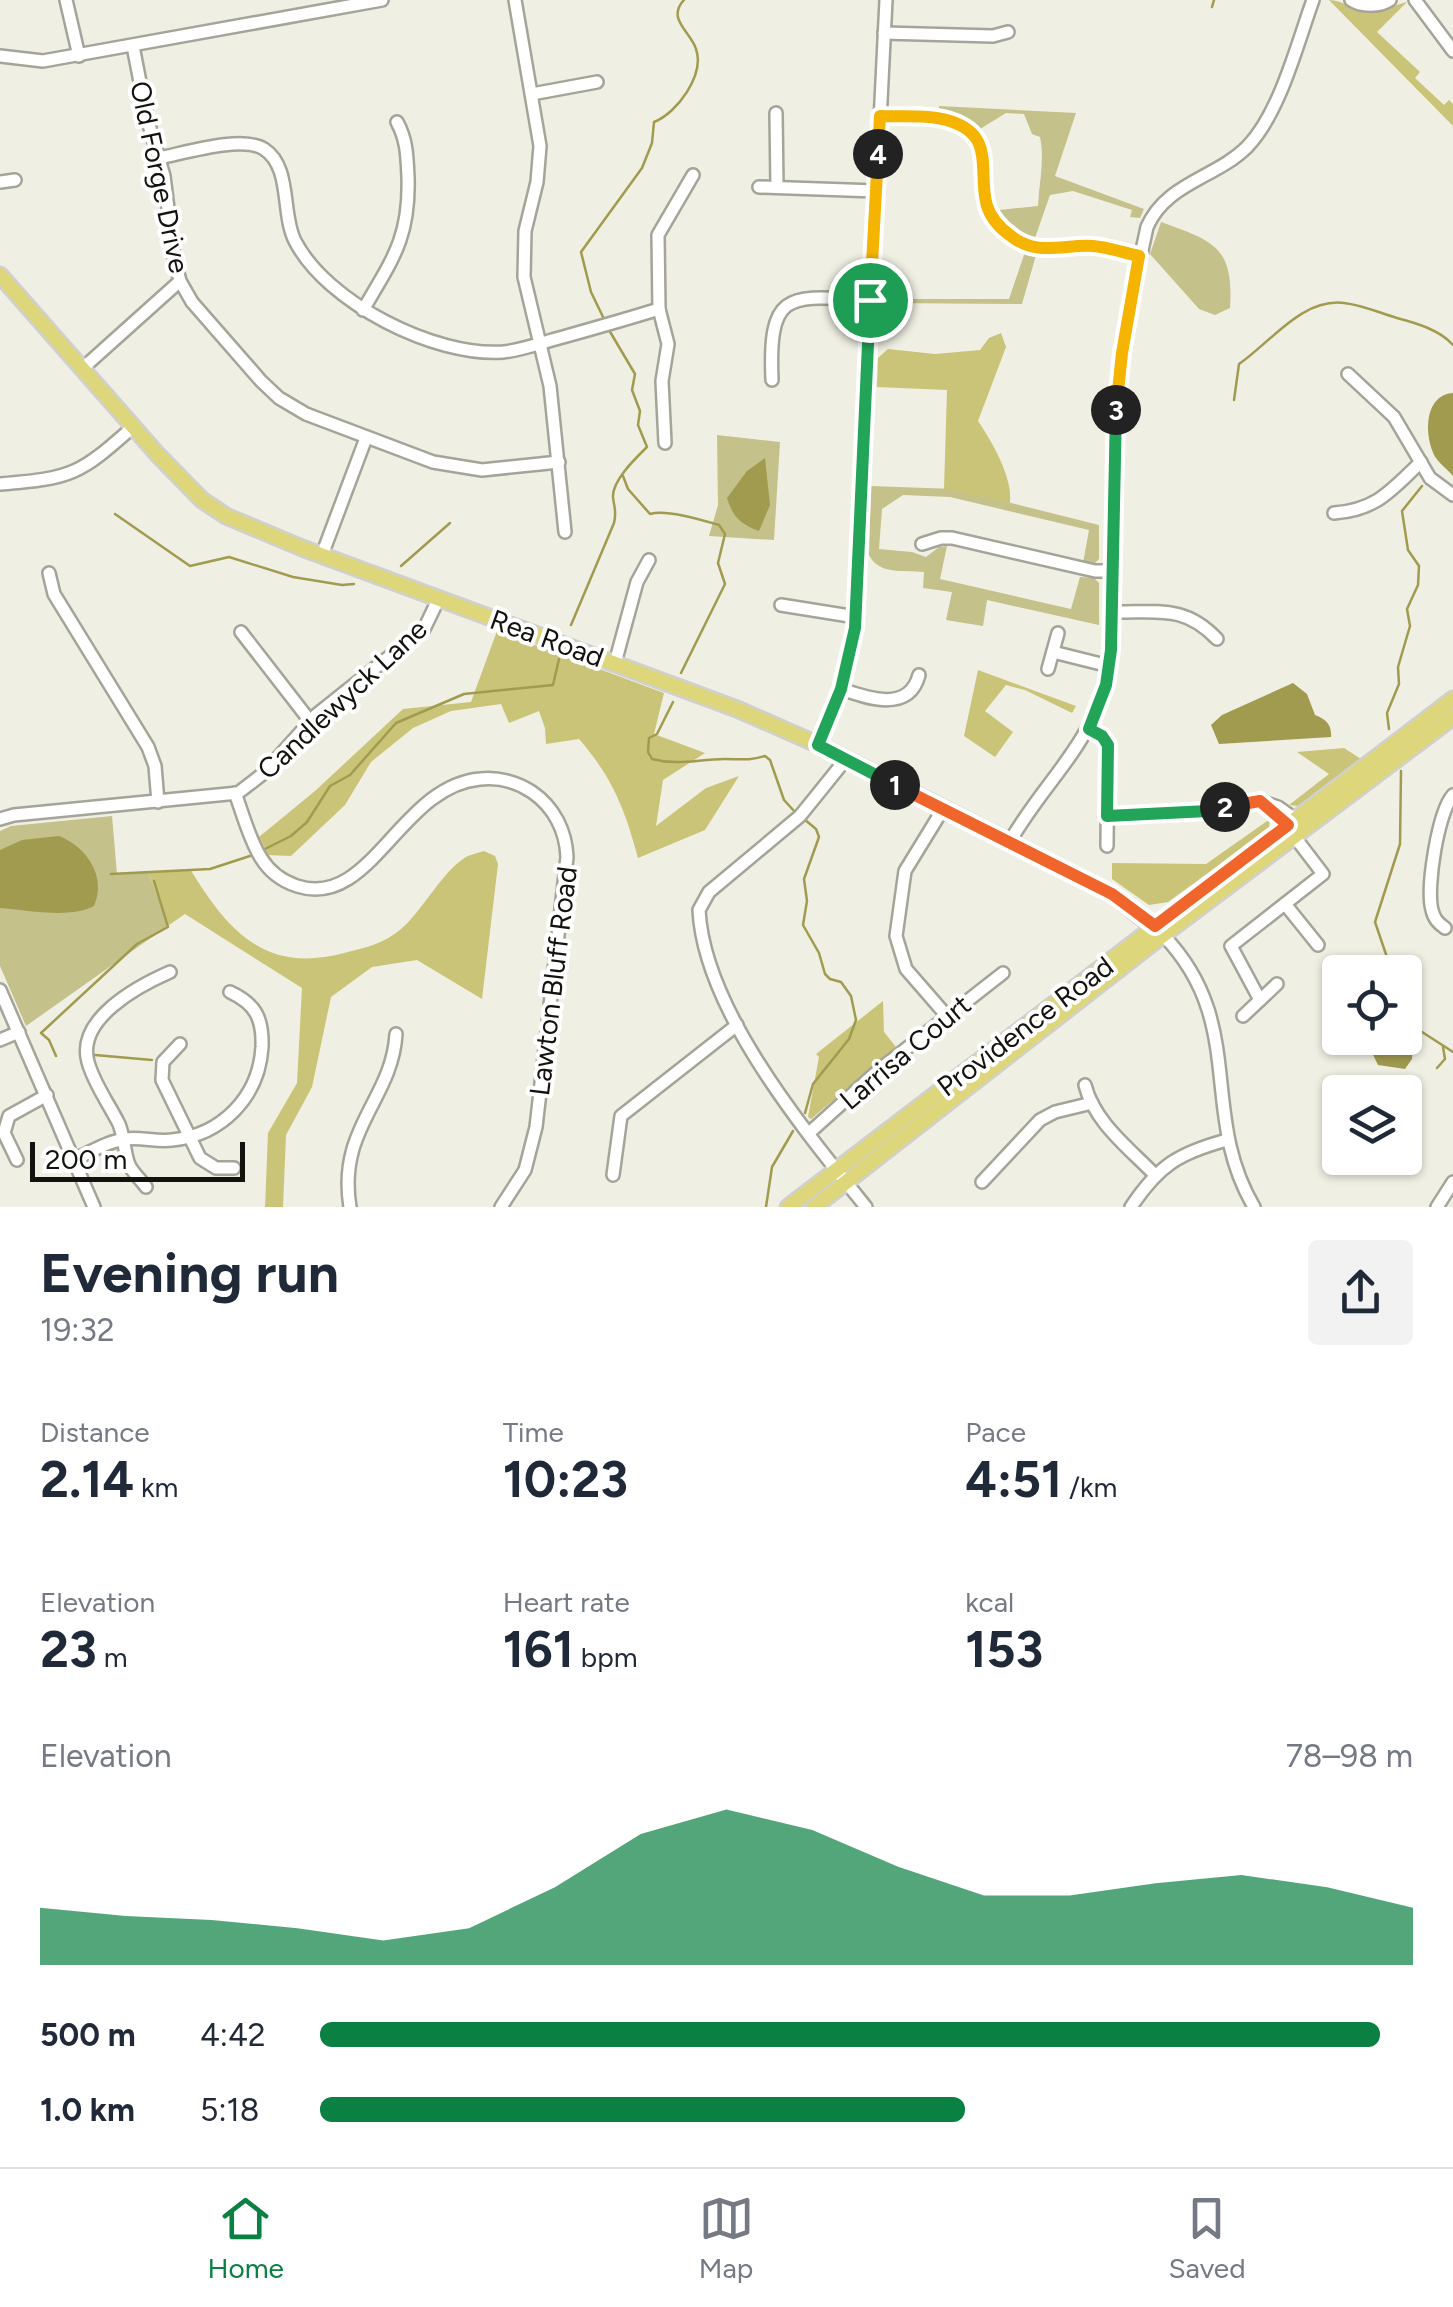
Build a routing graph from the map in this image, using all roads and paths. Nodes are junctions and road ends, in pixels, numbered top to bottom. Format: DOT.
graph roads {
  1 [pos="66,0"];
  2 [pos="382,0"];
  3 [pos="515,0"];
  4 [pos="886,0"];
  5 [pos="1314,0"];
  6 [pos="1351,0"];
  7 [pos="1390,0"];
  8 [pos="1415,0"];
  9 [pos="346,3"];
  10 [pos="1008,32"];
  11 [pos="884,33"];
  12 [pos="133,46"];
  13 [pos="1453,52"];
  14 [pos="0,56"];
  15 [pos="79,56"];
  16 [pos="597,82"];
  17 [pos="532,94"];
  18 [pos="776,113"];
  19 [pos="880,116"];
  20 [pos="398,122"];
  21 [pos="159,158"];
  22 [pos="694,175"];
  23 [pos="15,180"];
  24 [pos="0,182"];
  25 [pos="759,187"];
  26 [pos="777,187"];
  27 [pos="876,191"];
  28 [pos="1139,256"];
  29 [pos="0,275"];
  30 [pos="180,280"];
  31 [pos="870,300"];
  32 [pos="658,309"];
  33 [pos="362,310"];
  34 [pos="539,344"];
  35 [pos="83,368"];
  36 [pos="1348,374"];
  37 [pos="772,380"];
  38 [pos="134,426"];
  39 [pos="366,438"];
  40 [pos="665,443"];
  41 [pos="559,462"];
  42 [pos="1421,462"];
  43 [pos="0,484"];
  44 [pos="1453,495"];
  45 [pos="1334,513"];
  46 [pos="565,532"];
  47 [pos="922,544"];
  48 [pos="322,556"];
  49 [pos="649,560"];
  50 [pos="1112,571"];
  51 [pos="49,573"];
  52 [pos="438,598"];
  53 [pos="781,605"];
  54 [pos="1112,612"];
  55 [pos="856,617"];
  56 [pos="241,632"];
  57 [pos="1058,633"];
  58 [pos="1218,639"];
  59 [pos="1052,652"];
  60 [pos="615,664"];
  61 [pos="1109,666"];
  62 [pos="1048,669"];
  63 [pos="918,675"];
  64 [pos="841,689"];
  65 [pos="1453,699"];
  66 [pos="1453,717"];
  67 [pos="310,721"];
  68 [pos="1089,729"];
  69 [pos="818,745"];
  70 [pos="846,759"];
  71 [pos="235,793"];
  72 [pos="1453,795"];
  73 [pos="158,802"];
  74 [pos="943,809"];
  75 [pos="1,816"];
  76 [pos="1107,816"];
  77 [pos="1292,827"];
  78 [pos="1009,843"];
  79 [pos="1107,846"];
  80 [pos="1286,904"];
  81 [pos="1445,928"];
  82 [pos="1159,931"];
  83 [pos="1318,945"];
  84 [pos="170,972"];
  85 [pos="1003,973"];
  86 [pos="1278,984"];
  87 [pos="0,990"];
  88 [pos="230,992"];
  89 [pos="1260,1000"];
  90 [pos="946,1015"];
  91 [pos="1243,1016"];
  92 [pos="738,1025"];
  93 [pos="18,1032"];
  94 [pos="396,1034"];
  95 [pos="0,1040"];
  96 [pos="180,1044"];
  97 [pos="1086,1085"];
  98 [pos="47,1096"];
  99 [pos="1092,1103"];
  100 [pos="809,1134"];
  101 [pos="190,1136"];
  102 [pos="124,1139"];
  103 [pos="1227,1140"];
  104 [pos="74,1159"];
  105 [pos="17,1160"];
  106 [pos="234,1168"];
  107 [pos="836,1170"];
  108 [pos="612,1175"];
  109 [pos="1155,1175"];
  110 [pos="846,1182"];
  111 [pos="982,1182"];
  112 [pos="1453,1182"];
  113 [pos="146,1187"];
  114 [pos="94,1207"];
  115 [pos="350,1207"];
  116 [pos="500,1207"];
  117 [pos="788,1207"];
  118 [pos="814,1207"];
  119 [pos="866,1207"];
  120 [pos="1131,1207"];
  121 [pos="1254,1207"];
  122 [pos="1437,1207"];
  1 -- 15 [label="street"];
  2 -- 9 [label="street"];
  3 -- 17 [label="street"];
  4 -- 11 [label="street"];
  5 -- 28 [label="street"];
  6 -- 7 [label="street"];
  8 -- 13 [label="street"];
  9 -- 12 [label="street"];
  10 -- 11 [label="street"];
  11 -- 19 [label="street"];
  12 -- 15 [label="street"];
  12 -- 21 [label="street, Old Forge Drive"];
  14 -- 15 [label="street"];
  16 -- 17 [label="street"];
  17 -- 34 [label="street"];
  18 -- 26 [label="street"];
  19 -- 27 [label="street"];
  19 -- 28 [label="street"];
  20 -- 33 [label="street"];
  21 -- 30 [label="street, Old Forge Drive"];
  21 -- 33 [label="street"];
  22 -- 32 [label="street"];
  23 -- 24 [label="street"];
  25 -- 26 [label="street"];
  26 -- 27 [label="street"];
  27 -- 31 [label="street"];
  28 -- 50 [label="street"];
  29 -- 35 [label="main road, Rea Road"];
  30 -- 35 [label="street"];
  30 -- 39 [label="street, Old Forge Drive"];
  31 -- 37 [label="street"];
  31 -- 55 [label="street"];
  32 -- 34 [label="street"];
  32 -- 40 [label="street"];
  33 -- 34 [label="street"];
  34 -- 41 [label="street"];
  35 -- 38 [label="main road, Rea Road"];
  36 -- 42 [label="street"];
  38 -- 43 [label="street"];
  38 -- 48 [label="main road, Rea Road"];
  39 -- 41 [label="street, Old Forge Drive"];
  39 -- 48 [label="street"];
  41 -- 46 [label="street"];
  42 -- 44 [label="street"];
  42 -- 45 [label="street"];
  47 -- 50 [label="street"];
  48 -- 52 [label="main road, Rea Road"];
  49 -- 60 [label="street"];
  50 -- 54 [label="street"];
  51 -- 73 [label="street"];
  52 -- 60 [label="main road, Rea Road"];
  52 -- 67 [label="street, Candlewyck Lane"];
  53 -- 55 [label="street"];
  54 -- 58 [label="street"];
  54 -- 61 [label="street"];
  55 -- 64 [label="street"];
  56 -- 67 [label="street"];
  57 -- 59 [label="street"];
  59 -- 61 [label="street"];
  59 -- 62 [label="street"];
  60 -- 69 [label="main road, Rea Road"];
  61 -- 68 [label="street"];
  63 -- 64 [label="street"];
  64 -- 69 [label="street"];
  65 -- 77 [label="main road, Providence Road"];
  66 -- 77 [label="main road, Providence Road"];
  67 -- 71 [label="street, Candlewyck Lane"];
  68 -- 76 [label="street"];
  68 -- 78 [label="street"];
  69 -- 70 [label="main road, Rea Road"];
  70 -- 74 [label="main road, Rea Road"];
  70 -- 92 [label="street"];
  71 -- 73 [label="street, Candlewyck Lane"];
  71 -- 116 [label="street, Lawton Bluff Road"];
  72 -- 81 [label="street"];
  73 -- 75 [label="street, Candlewyck Lane"];
  74 -- 78 [label="main road, Rea Road"];
  74 -- 90 [label="street"];
  76 -- 77 [label="street"];
  76 -- 79 [label="street"];
  77 -- 80 [label="street"];
  77 -- 82 [label="main road, Providence Road"];
  78 -- 82 [label="main road, Rea Road"];
  80 -- 83 [label="street"];
  80 -- 89 [label="street"];
  82 -- 103 [label="street"];
  82 -- 107 [label="main road, Providence Road"];
  82 -- 110 [label="main road, Providence Road"];
  84 -- 102 [label="street"];
  85 -- 90 [label="street, Larrisa Court"];
  86 -- 89 [label="street"];
  87 -- 93 [label="street"];
  88 -- 101 [label="street"];
  89 -- 91 [label="street"];
  90 -- 100 [label="street, Larrisa Court"];
  92 -- 100 [label="street"];
  92 -- 108 [label="street"];
  93 -- 95 [label="street"];
  93 -- 98 [label="street"];
  94 -- 115 [label="street"];
  96 -- 101 [label="street"];
  97 -- 99 [label="street"];
  98 -- 104 [label="street"];
  98 -- 105 [label="street"];
  99 -- 109 [label="street"];
  99 -- 111 [label="street"];
  100 -- 107 [label="street"];
  101 -- 102 [label="street"];
  101 -- 106 [label="street"];
  102 -- 104 [label="street"];
  102 -- 113 [label="street"];
  103 -- 109 [label="street"];
  103 -- 121 [label="street"];
  104 -- 114 [label="street"];
  107 -- 110 [label="street"];
  107 -- 117 [label="main road, Providence Road"];
  109 -- 120 [label="street"];
  110 -- 118 [label="main road, Providence Road"];
  110 -- 119 [label="street"];
  112 -- 122 [label="street"];
}
